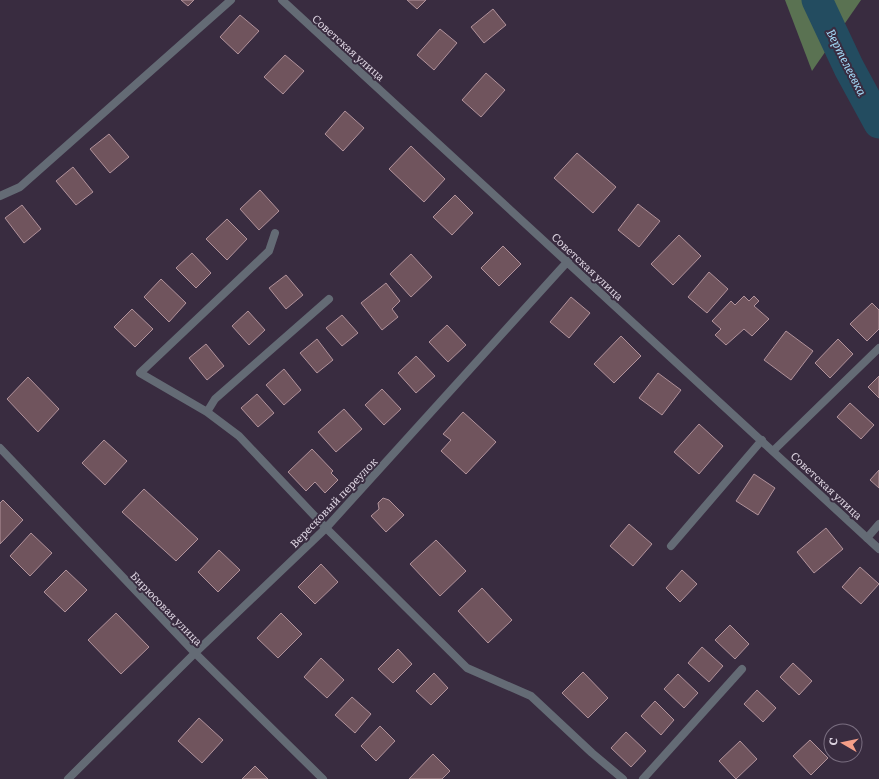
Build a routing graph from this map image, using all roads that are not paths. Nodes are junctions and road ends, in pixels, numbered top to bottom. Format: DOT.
graph roads {
  1 [pos="231,0"];
  2 [pos="282,0"];
  3 [pos="0,196"];
  4 [pos="275,232"];
  5 [pos="568,261"];
  6 [pos="329,299"];
  7 [pos="879,348"];
  8 [pos="207,412"];
  9 [pos="762,440"];
  10 [pos="0,448"];
  11 [pos="773,451"];
  12 [pos="879,524"];
  13 [pos="326,528"];
  14 [pos="867,538"];
  15 [pos="671,546"];
  16 [pos="879,549"];
  17 [pos="195,653"];
  18 [pos="742,669"];
  19 [pos="68,779"];
  20 [pos="323,779"];
  21 [pos="624,779"];
  22 [pos="643,779"];
  1 -- 3 [label="street"];
  2 -- 5 [label="street, Советская улица"];
  4 -- 8 [label="street"];
  5 -- 9 [label="street, Советская улица"];
  5 -- 13 [label="street, Вересковый переулок"];
  6 -- 8 [label="street"];
  7 -- 11 [label="street"];
  8 -- 13 [label="street"];
  9 -- 11 [label="street, Советская улица"];
  9 -- 15 [label="street"];
  10 -- 17 [label="street, Бирюсовая улица"];
  11 -- 14 [label="street, Советская улица"];
  12 -- 14 [label="street"];
  13 -- 17 [label="street, Вересковый переулок"];
  13 -- 21 [label="street"];
  14 -- 16 [label="street, Советская улица"];
  17 -- 19 [label="street, Вересковый переулок"];
  17 -- 20 [label="street, Бирюсовая улица"];
  18 -- 22 [label="street"];
}
